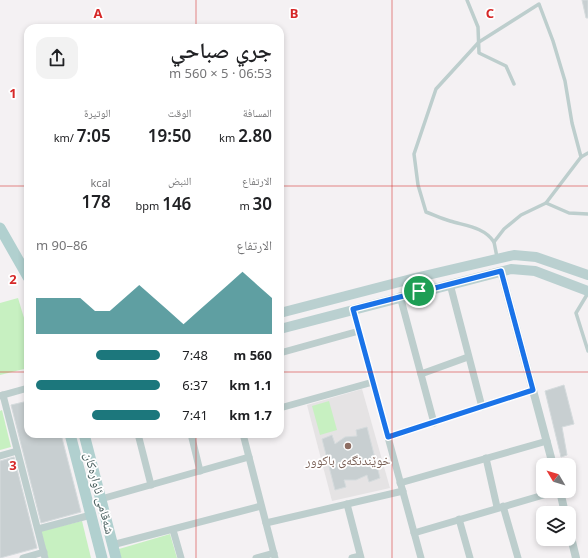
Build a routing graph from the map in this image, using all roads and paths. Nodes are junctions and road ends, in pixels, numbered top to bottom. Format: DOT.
graph roads {
  1 [pos="468,0"];
  2 [pos="479,42"];
  3 [pos="514,84"];
  4 [pos="588,153"];
  5 [pos="581,157"];
  6 [pos="546,203"];
  7 [pos="588,214"];
  8 [pos="0,228"];
  9 [pos="494,242"];
  10 [pos="498,258"];
  11 [pos="24,269"];
  12 [pos="501,271"];
  13 [pos="588,275"];
  14 [pos="415,278"];
  15 [pos="450,284"];
  16 [pos="419,291"];
  17 [pos="588,292"];
  18 [pos="400,296"];
  19 [pos="353,309"];
  20 [pos="284,312"];
  21 [pos="284,327"];
  22 [pos="360,331"];
  23 [pos="588,351"];
  24 [pos="284,352"];
  25 [pos="468,357"];
  26 [pos="421,374"];
  27 [pos="373,382"];
  28 [pos="24,389"];
  29 [pos="533,390"];
  30 [pos="1,396"];
  31 [pos="284,407"];
  32 [pos="482,407"];
  33 [pos="434,422"];
  34 [pos="388,437"];
  35 [pos="71,438"];
  36 [pos="85,438"];
  37 [pos="139,438"];
  38 [pos="192,438"];
  39 [pos="243,438"];
  40 [pos="547,441"];
  41 [pos="17,451"];
  42 [pos="0,456"];
  43 [pos="249,457"];
  44 [pos="486,458"];
  45 [pos="551,458"];
  46 [pos="200,471"];
  47 [pos="400,483"];
  48 [pos="151,485"];
  49 [pos="402,491"];
  50 [pos="536,497"];
  51 [pos="100,498"];
  52 [pos="347,504"];
  53 [pos="261,506"];
  54 [pos="500,507"];
  55 [pos="90,515"];
  56 [pos="459,519"];
  57 [pos="266,523"];
  58 [pos="38,529"];
  59 [pos="173,530"];
  60 [pos="414,533"];
  61 [pos="112,545"];
  62 [pos="573,546"];
  63 [pos="45,555"];
  64 [pos="275,556"];
  65 [pos="361,557"];
  66 [pos="23,558"];
  67 [pos="102,558"];
  68 [pos="116,558"];
  69 [pos="181,558"];
  70 [pos="256,558"];
  71 [pos="352,558"];
  72 [pos="420,558"];
  73 [pos="470,558"];
  74 [pos="518,558"];
  75 [pos="576,558"];
  1 -- 2 [label="lane"];
  2 -- 3 [label="lane"];
  2 -- 5 [label="lane"];
  2 -- 9 [label="lane"];
  4 -- 5 [label="lane"];
  5 -- 6 [label="lane"];
  6 -- 7 [label="lane"];
  6 -- 9 [label="lane"];
  8 -- 11 [label="main road"];
  9 -- 10 [label="lane"];
  10 -- 13 [label="main road"];
  10 -- 14 [label="main road"];
  12 -- 15 [label="main road"];
  12 -- 17 [label="main road"];
  12 -- 29 [label="street"];
  14 -- 16 [label="main road"];
  14 -- 20 [label="main road"];
  15 -- 16 [label="main road"];
  15 -- 25 [label="street"];
  16 -- 18 [label="main road"];
  17 -- 23 [label="lane"];
  18 -- 19 [label="main road"];
  18 -- 26 [label="street"];
  19 -- 21 [label="main road"];
  19 -- 22 [label="street"];
  22 -- 24 [label="street"];
  22 -- 27 [label="street"];
  25 -- 26 [label="street"];
  25 -- 32 [label="street"];
  26 -- 33 [label="street"];
  27 -- 31 [label="street"];
  27 -- 34 [label="street"];
  28 -- 30 [label="street"];
  29 -- 32 [label="street"];
  29 -- 40 [label="street"];
  30 -- 41 [label="street"];
  32 -- 33 [label="street"];
  33 -- 34 [label="street"];
  34 -- 47 [label="street"];
  35 -- 55 [label="main road, شەقامی ئاوارەکان"];
  36 -- 51 [label="main road, شەقامی ئاوارەکان"];
  37 -- 48 [label="street"];
  38 -- 46 [label="street"];
  39 -- 43 [label="street"];
  40 -- 44 [label="street"];
  40 -- 45 [label="street"];
  41 -- 42 [label="street"];
  41 -- 58 [label="street"];
  43 -- 46 [label="street"];
  43 -- 53 [label="street"];
  44 -- 47 [label="street"];
  44 -- 54 [label="street"];
  46 -- 48 [label="street"];
  47 -- 49 [label="street"];
  48 -- 51 [label="street"];
  49 -- 52 [label="street"];
  49 -- 60 [label="street"];
  50 -- 54 [label="street"];
  51 -- 61 [label="main road, شەقامی ئاوارەکان"];
  52 -- 57 [label="street"];
  52 -- 65 [label="street"];
  53 -- 57 [label="street"];
  53 -- 59 [label="street"];
  54 -- 56 [label="street"];
  54 -- 74 [label="street"];
  55 -- 58 [label="street"];
  55 -- 67 [label="main road, شەقامی ئاوارەکان"];
  56 -- 60 [label="street"];
  56 -- 73 [label="street"];
  57 -- 64 [label="street"];
  58 -- 63 [label="street"];
  59 -- 61 [label="street"];
  59 -- 69 [label="street"];
  60 -- 72 [label="street"];
  61 -- 68 [label="main road, شەقامی ئاوارەکان"];
  62 -- 75 [label="street"];
  63 -- 66 [label="street"];
  64 -- 70 [label="street"];
  65 -- 71 [label="street"];
}
